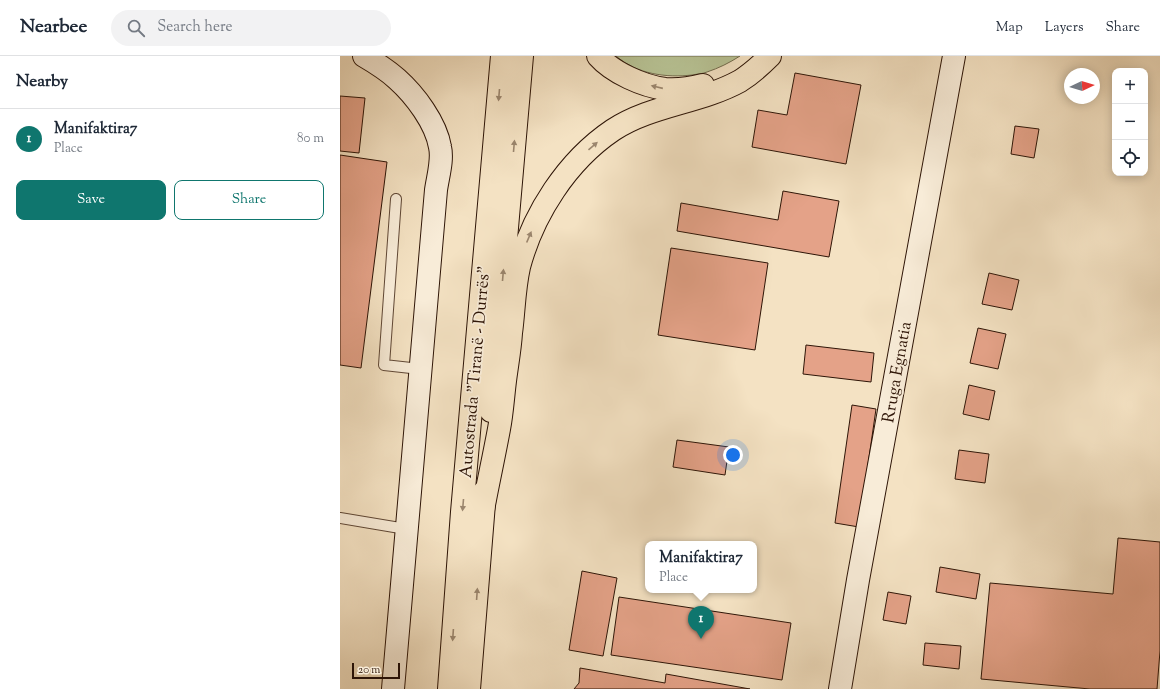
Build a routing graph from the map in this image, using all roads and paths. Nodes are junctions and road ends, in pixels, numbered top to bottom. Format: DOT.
graph roads {
  1 [pos="364,56"];
  2 [pos="502,56"];
  3 [pos="522,56"];
  4 [pos="598,56"];
  5 [pos="757,56"];
  6 [pos="770,56"];
  7 [pos="954,56"];
  8 [pos="396,200"];
  9 [pos="420,369"];
  10 [pos="483,510"];
  11 [pos="340,518"];
  12 [pos="406,529"];
  13 [pos="393,689"];
  14 [pos="449,689"];
  15 [pos="469,689"];
  16 [pos="840,689"];
  1 -- 9 [label="main road"];
  2 -- 14 [label="highway, Autostrada \"Tiranë - Durrës\", one-way"];
  10 -- 3 [label="highway, Autostrada \"Tiranë - Durrës\", one-way"];
  5 -- 4 [label="highway, one-way"];
  10 -- 6 [label="highway, one-way"];
  7 -- 16 [label="main road, Rruga Egnatia"];
  8 -- 9 [label="lane"];
  9 -- 12 [label="main road"];
  15 -- 10 [label="highway, Autostrada \"Tiranë - Durrës\", one-way"];
  11 -- 12 [label="lane"];
  12 -- 13 [label="main road"];
}
